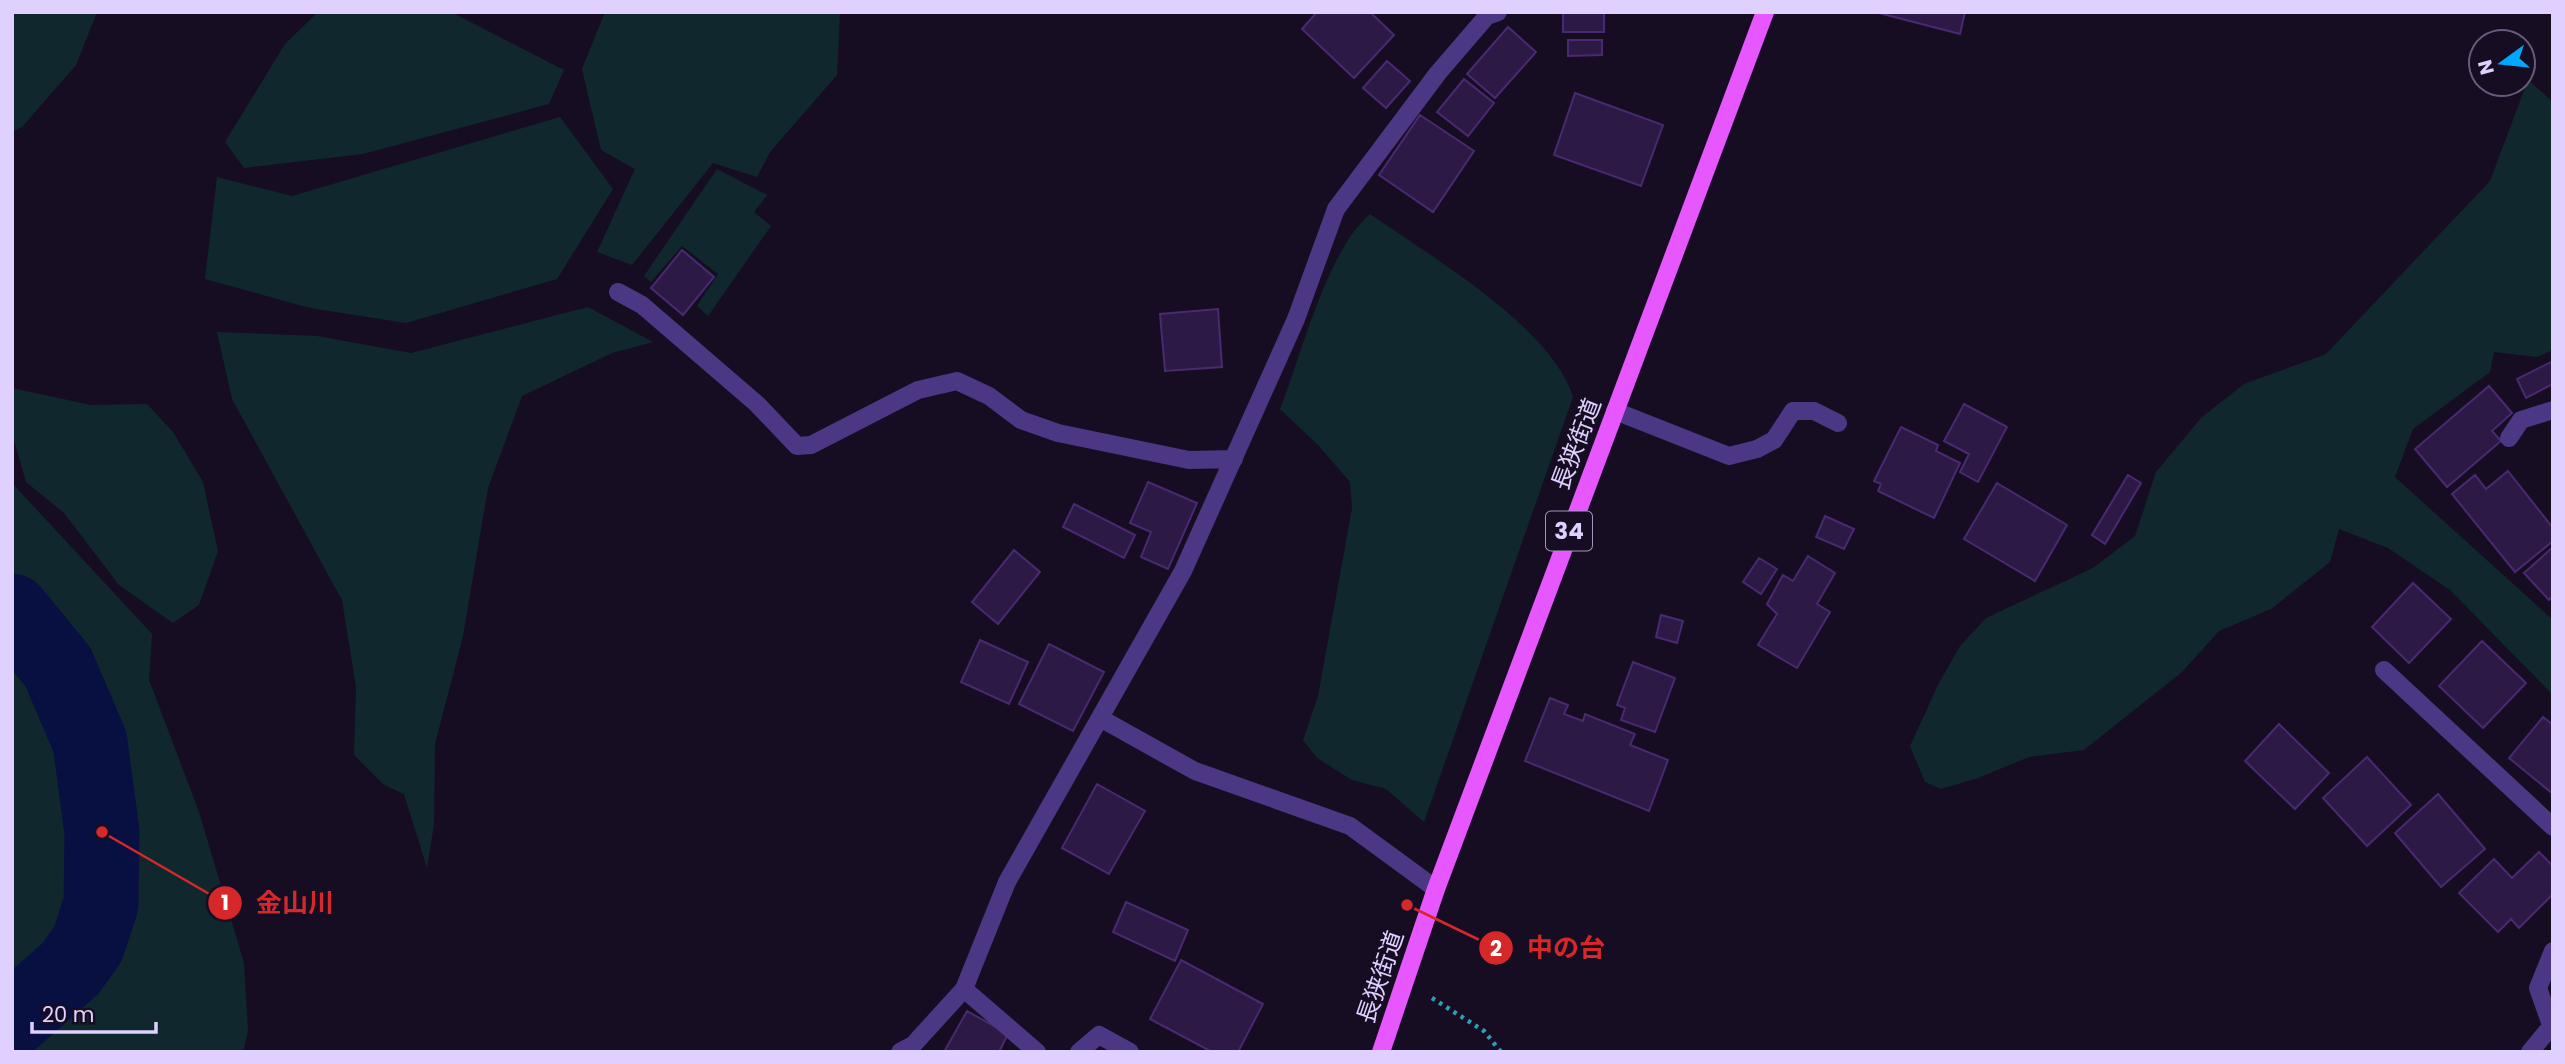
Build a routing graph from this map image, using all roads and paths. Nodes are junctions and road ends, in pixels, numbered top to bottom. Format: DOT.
graph roads {
  1 [pos="1497,12"];
  2 [pos="1765,12"];
  3 [pos="618,292"];
  4 [pos="2553,410"];
  5 [pos="1615,411"];
  6 [pos="1838,423"];
  7 [pos="2509,438"];
  8 [pos="1234,459"];
  9 [pos="2384,670"];
  10 [pos="1100,718"];
  11 [pos="2553,827"];
  12 [pos="1436,889"];
  13 [pos="2553,951"];
  14 [pos="1405,980"];
  15 [pos="964,989"];
  16 [pos="2552,1025"];
  17 [pos="901,1052"];
  18 [pos="1037,1052"];
  19 [pos="1079,1052"];
  20 [pos="1130,1052"];
  21 [pos="1381,1052"];
  22 [pos="1501,1052"];
  23 [pos="2530,1052"];
  1 -- 8 [label="street"];
  2 -- 5 [label="main road, 長狭街道 / 34"];
  3 -- 8 [label="street"];
  4 -- 7 [label="street"];
  5 -- 6 [label="street"];
  5 -- 12 [label="main road, 長狭街道 / 34"];
  8 -- 10 [label="street"];
  9 -- 11 [label="street"];
  10 -- 12 [label="street"];
  10 -- 15 [label="street"];
  12 -- 14 [label="main road, 長狭街道 / 34"];
  13 -- 16 [label="street"];
  14 -- 21 [label="main road, 長狭街道 / 34"];
  14 -- 22 [label="path"];
  15 -- 17 [label="street"];
  15 -- 18 [label="street"];
  16 -- 23 [label="street"];
  19 -- 20 [label="street"];
}
